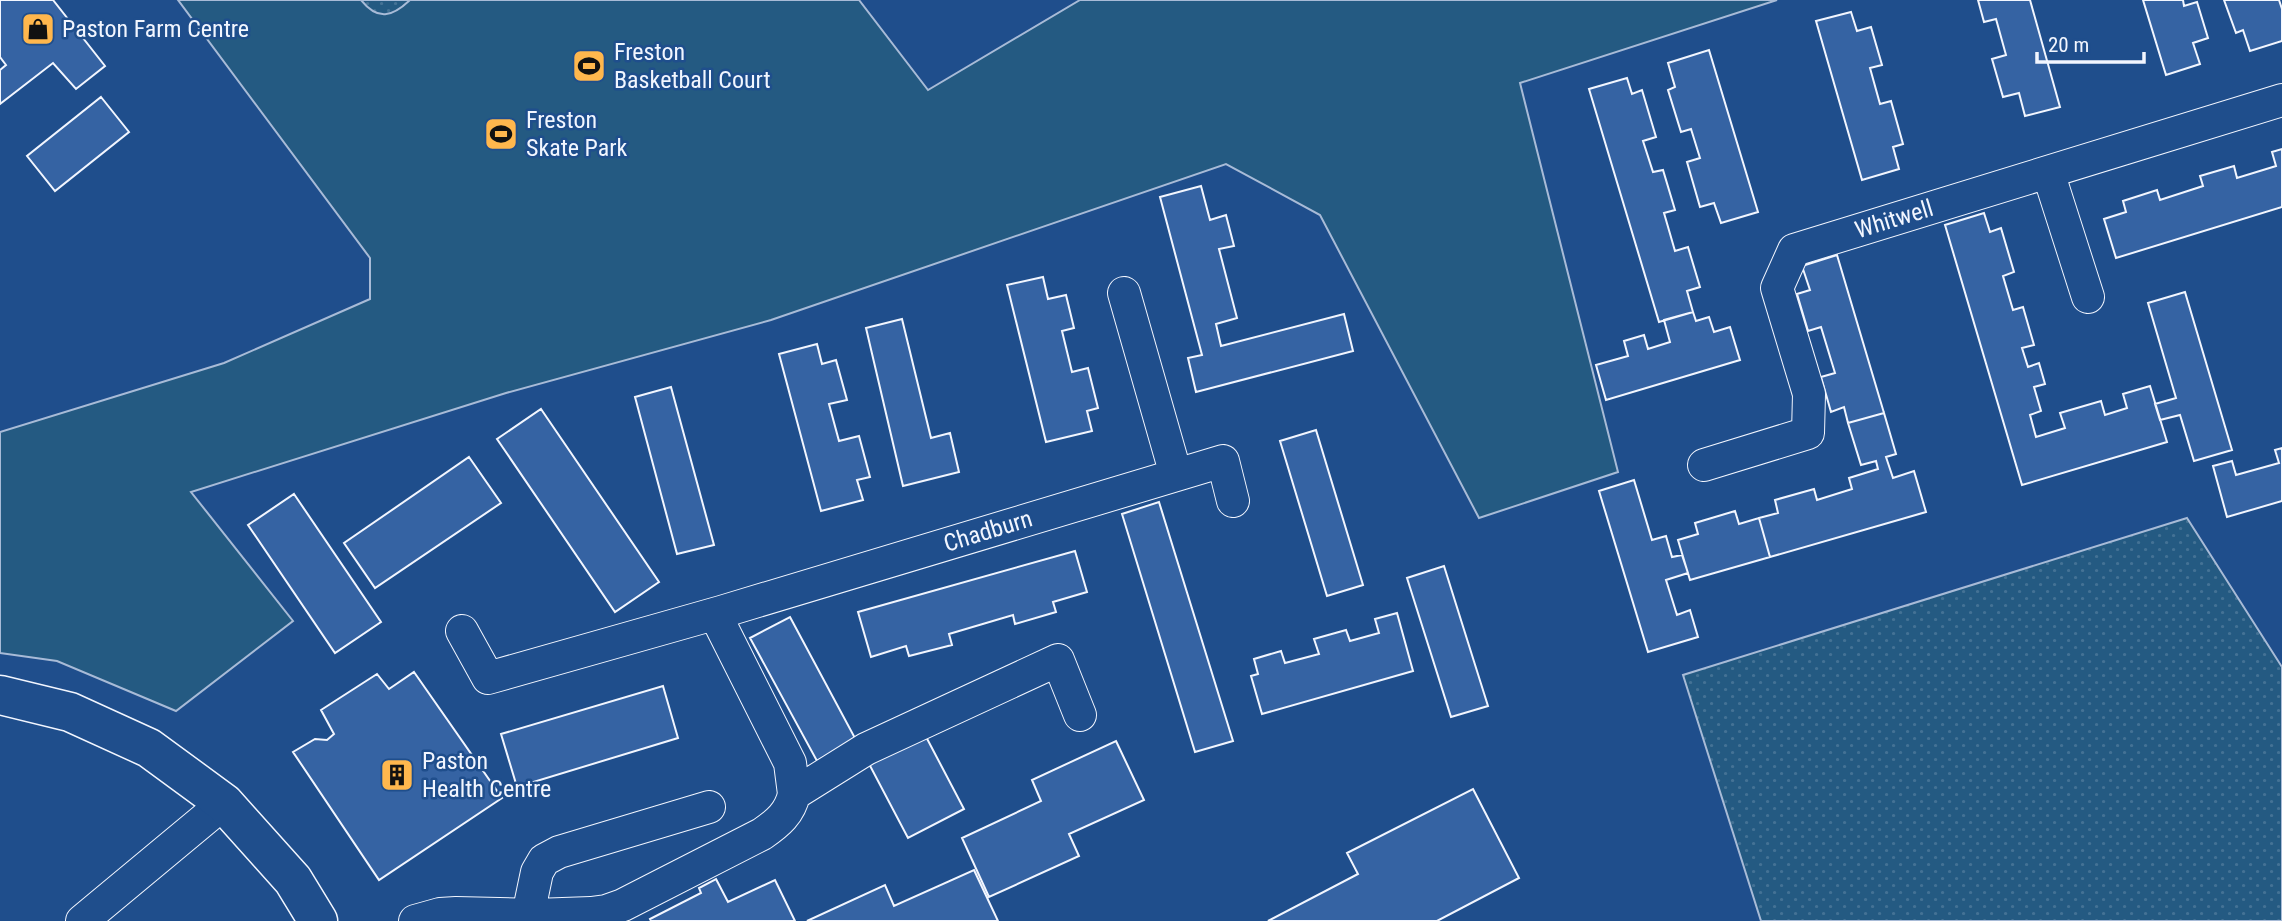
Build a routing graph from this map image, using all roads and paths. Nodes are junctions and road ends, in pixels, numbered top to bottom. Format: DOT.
graph roads {
  1 [pos="2282,100"];
  2 [pos="2048,172"];
  3 [pos="1124,293"];
  4 [pos="2088,297"];
  5 [pos="1704,465"];
  6 [pos="1176,475"];
  7 [pos="1233,501"];
  8 [pos="715,614"];
  9 [pos="462,631"];
  10 [pos="0,695"];
  11 [pos="1080,715"];
  12 [pos="794,794"];
  13 [pos="224,803"];
  14 [pos="709,807"];
  15 [pos="528,915"];
  16 [pos="82,921"];
  17 [pos="318,921"];
  18 [pos="415,921"];
  1 -- 2 [label="street, Whitwell"];
  2 -- 4 [label="street"];
  2 -- 5 [label="street, Whitwell"];
  3 -- 6 [label="street"];
  6 -- 7 [label="street, Chadburn"];
  6 -- 8 [label="street, Chadburn"];
  8 -- 9 [label="street, Chadburn"];
  8 -- 12 [label="street"];
  10 -- 13 [label="street"];
  11 -- 12 [label="street"];
  12 -- 15 [label="street"];
  13 -- 16 [label="street"];
  13 -- 17 [label="street"];
  14 -- 15 [label="street"];
  15 -- 18 [label="street"];
}
